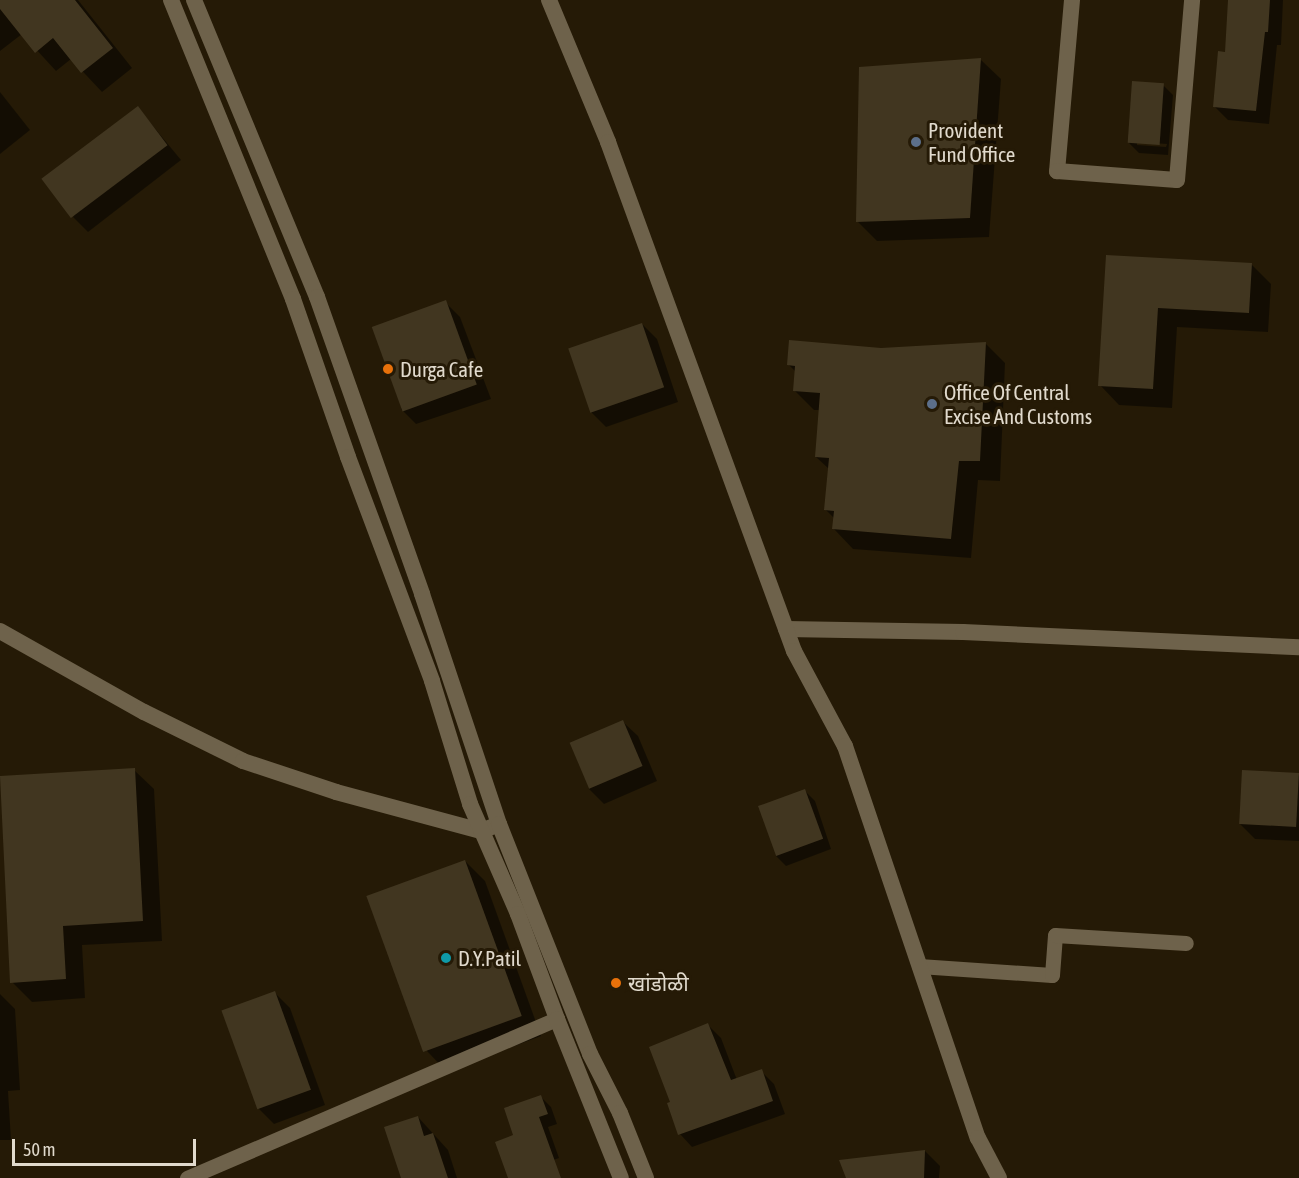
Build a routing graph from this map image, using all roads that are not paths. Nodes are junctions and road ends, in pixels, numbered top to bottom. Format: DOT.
graph roads {
  1 [pos="171,0"];
  2 [pos="194,0"];
  3 [pos="549,0"];
  4 [pos="1072,0"];
  5 [pos="1192,0"];
  6 [pos="786,629"];
  7 [pos="0,631"];
  8 [pos="1299,647"];
  9 [pos="499,824"];
  10 [pos="481,831"];
  11 [pos="1186,943"];
  12 [pos="919,966"];
  13 [pos="557,1019"];
  14 [pos="187,1178"];
  15 [pos="621,1178"];
  16 [pos="646,1178"];
  17 [pos="999,1178"];
  1 -- 10 [label="street"];
  2 -- 9 [label="street"];
  3 -- 6 [label="street"];
  4 -- 5 [label="street"];
  6 -- 8 [label="street"];
  6 -- 12 [label="street"];
  7 -- 10 [label="street"];
  9 -- 10 [label="street"];
  9 -- 16 [label="street"];
  10 -- 13 [label="street"];
  11 -- 12 [label="lane"];
  12 -- 17 [label="street"];
  13 -- 14 [label="lane"];
  13 -- 15 [label="street"];
}
